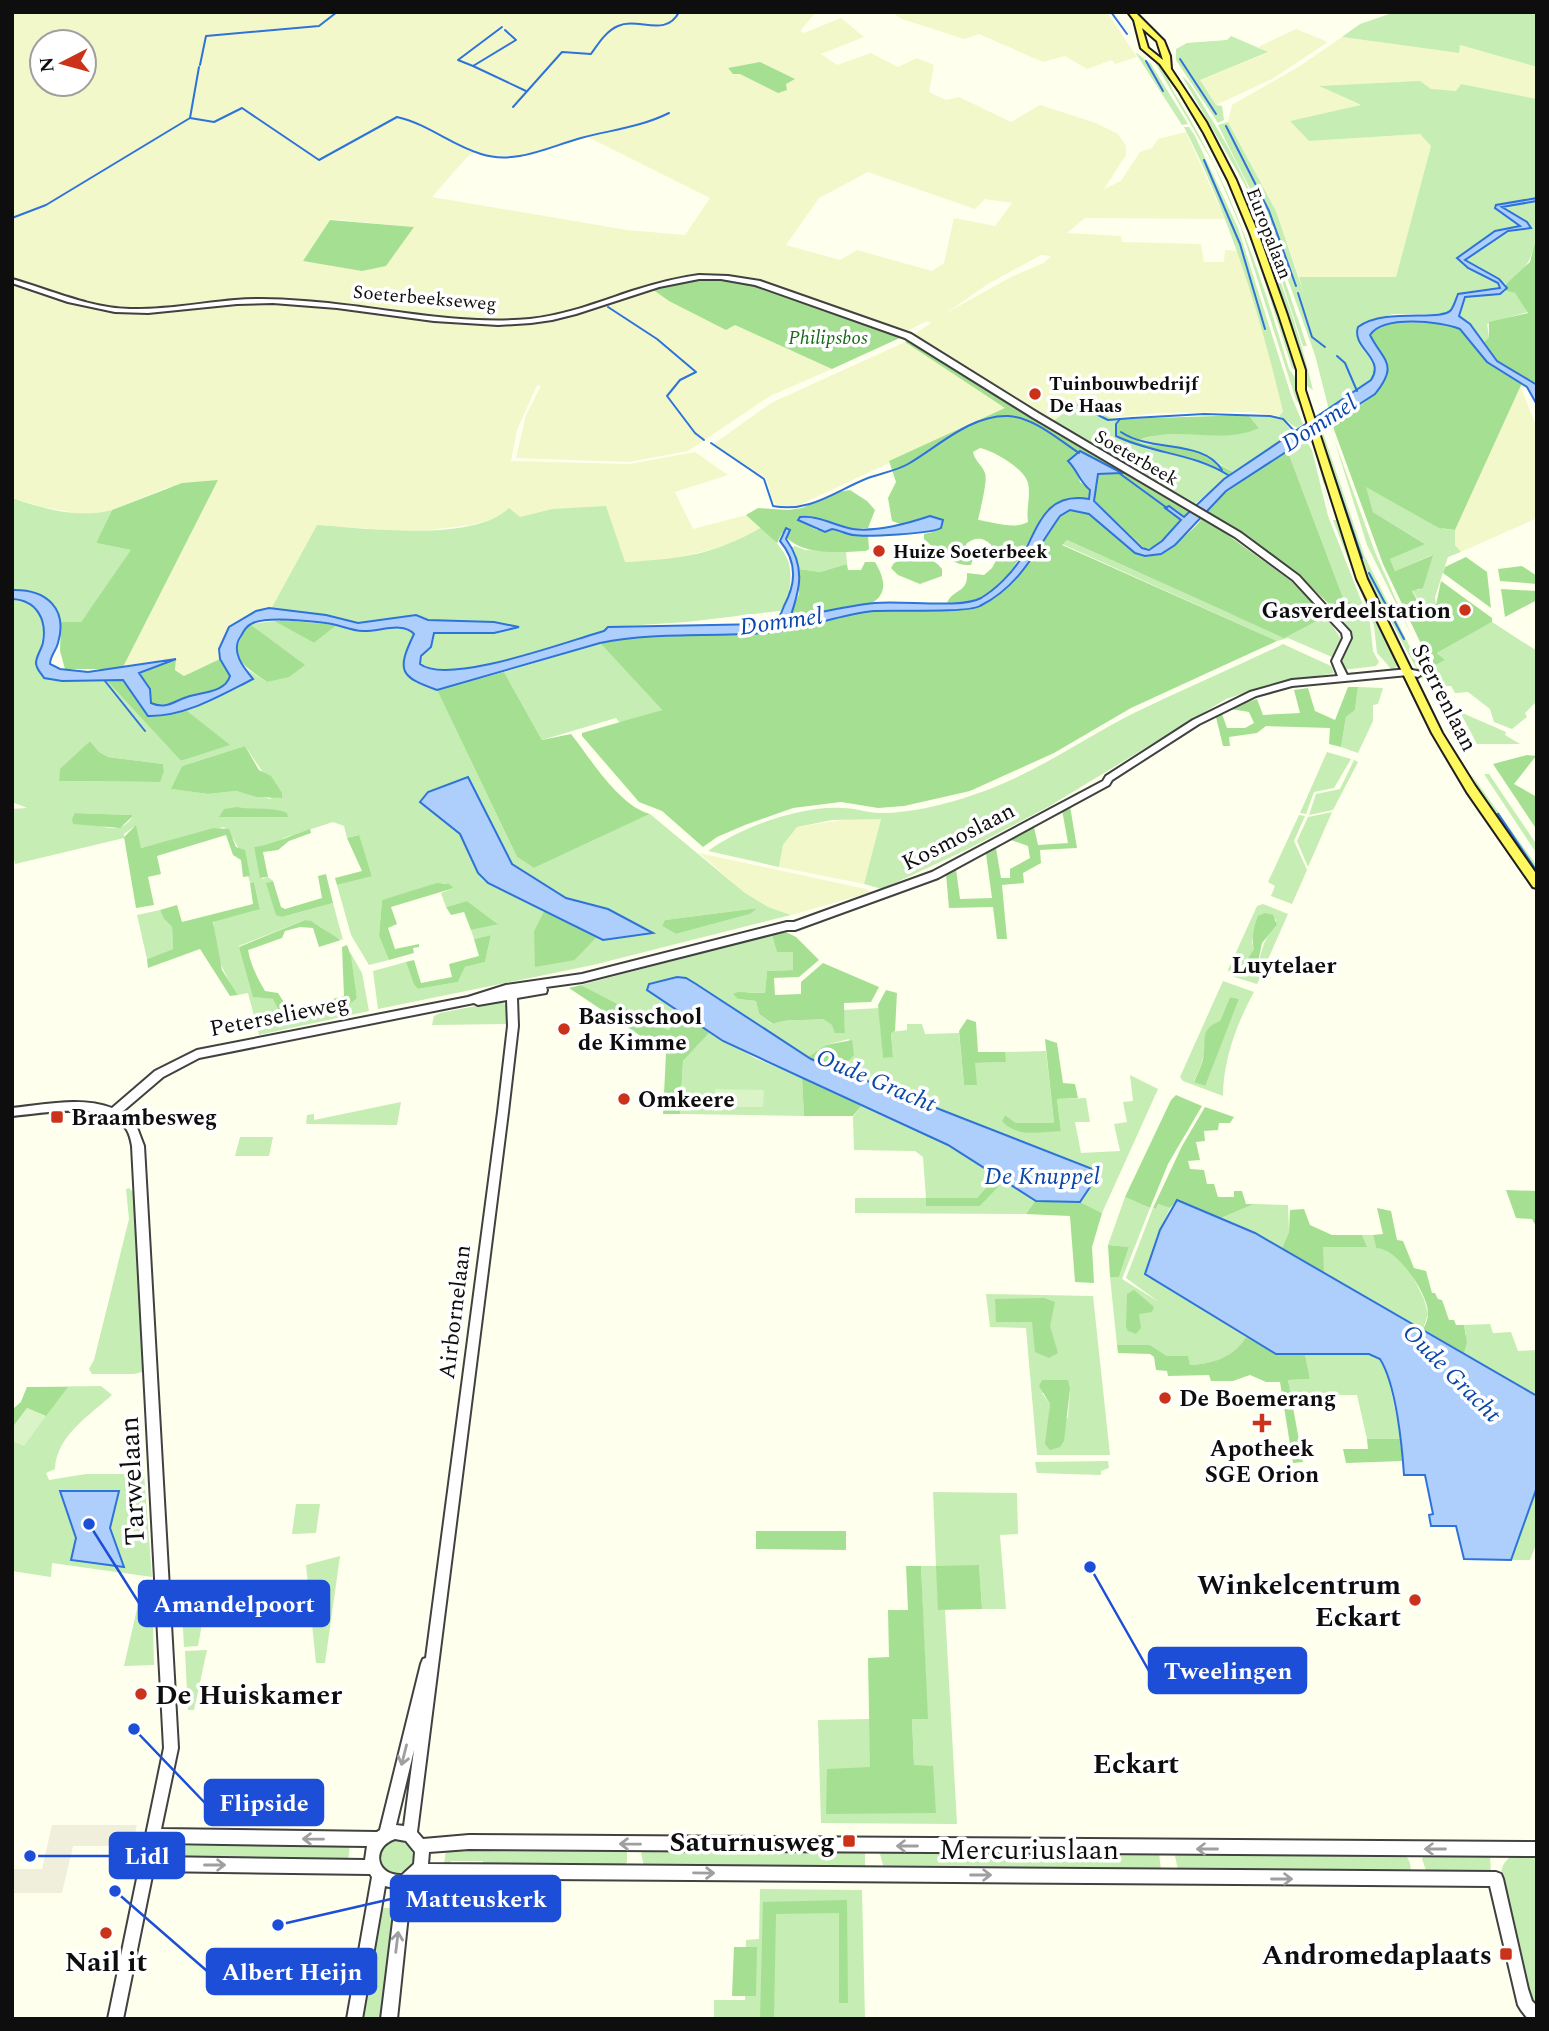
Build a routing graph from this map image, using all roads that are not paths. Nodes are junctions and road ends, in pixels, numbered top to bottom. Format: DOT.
graph roads {
  1 [pos="1131,12"];
  2 [pos="1137,20"];
  3 [pos="1139,39"];
  4 [pos="1161,40"];
  5 [pos="1144,50"];
  6 [pos="1167,50"];
  7 [pos="1168,69"];
  8 [pos="12,281"];
  9 [pos="908,336"];
  10 [pos="1310,421"];
  11 [pos="1412,674"];
  12 [pos="1348,679"];
  13 [pos="1537,884"];
  14 [pos="513,993"];
  15 [pos="116,1111"];
  16 [pos="12,1112"];
  17 [pos="434,1642"];
  18 [pos="410,1833"];
  19 [pos="153,1836"];
  20 [pos="384,1837"];
  21 [pos="420,1846"];
  22 [pos="1537,1849"];
  23 [pos="147,1864"];
  24 [pos="376,1872"];
  25 [pos="412,1875"];
  26 [pos="1537,2017"];
  27 [pos="115,2019"];
  28 [pos="354,2019"];
  29 [pos="388,2019"];
  1 -- 2 [label="main road"];
  2 -- 3 [label="main road"];
  2 -- 4 [label="main road"];
  3 -- 4 [label="main road"];
  3 -- 5 [label="main road"];
  4 -- 6 [label="main road"];
  5 -- 6 [label="main road"];
  5 -- 7 [label="main road, Europalaan"];
  6 -- 7 [label="main road, Europalaan"];
  7 -- 10 [label="main road, Europalaan"];
  8 -- 9 [label="street, Soeterbeekseweg"];
  9 -- 12 [label="street, Soeterbeek"];
  10 -- 11 [label="main road, Sterrenlaan"];
  11 -- 12 [label="street, Kosmoslaan"];
  11 -- 13 [label="main road, Sterrenlaan"];
  12 -- 14 [label="street, Kosmoslaan"];
  14 -- 15 [label="street, Peterselieweg"];
  14 -- 17 [label="street, Airbornelaan"];
  15 -- 16 [label="street"];
  15 -- 19 [label="street, Tarwelaan"];
  17 -- 18 [label="street, Airbornelaan"];
  17 -- 20 [label="street, Airbornelaan, one-way"];
  18 -- 20 [label="street"];
  18 -- 21 [label="street"];
  20 -- 19 [label="street, one-way"];
  19 -- 23 [label="street, Tarwelaan"];
  20 -- 24 [label="street"];
  22 -- 21 [label="street, Mercuriuslaan, one-way"];
  21 -- 25 [label="street"];
  23 -- 24 [label="street, one-way"];
  23 -- 27 [label="street, Tarwelaan"];
  24 -- 25 [label="street"];
  24 -- 28 [label="street"];
  25 -- 26 [label="street, Mercuriuslaan, one-way"];
  29 -- 25 [label="street, one-way"];
}
